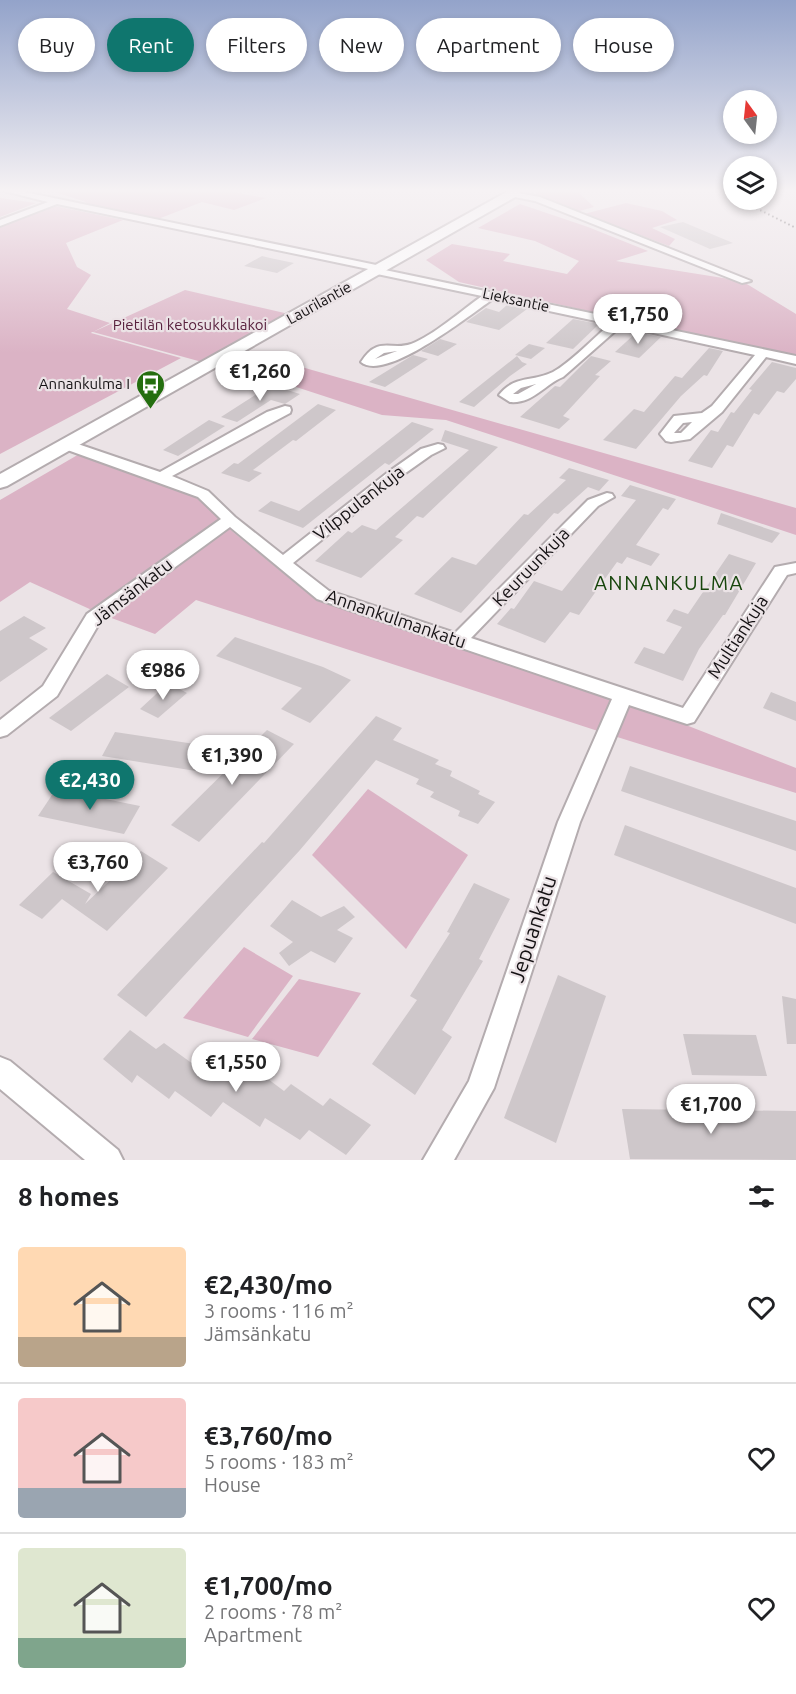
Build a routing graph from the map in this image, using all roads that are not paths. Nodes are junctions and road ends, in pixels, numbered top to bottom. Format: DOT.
graph roads {
  1 [pos="256,244"];
  2 [pos="424,244"];
  3 [pos="652,244"];
  4 [pos="379,270"];
  5 [pos="746,280"];
  6 [pos="491,295"];
  7 [pos="619,322"];
  8 [pos="410,348"];
  9 [pos="763,352"];
  10 [pos="796,360"];
  11 [pos="549,379"];
  12 [pos="285,410"];
  13 [pos="705,417"];
  14 [pos="67,445"];
  15 [pos="438,448"];
  16 [pos="161,477"];
  17 [pos="0,482"];
  18 [pos="607,497"];
  19 [pos="230,520"];
  20 [pos="282,564"];
  21 [pos="796,568"];
  22 [pos="458,641"];
  23 [pos="623,696"];
  24 [pos="687,717"];
  25 [pos="0,730"];
  26 [pos="0,1071"];
  27 [pos="108,1160"];
  28 [pos="438,1160"];
  1 -- 4 [label="street, Lieksantie"];
  2 -- 4 [label="street, Laurilantie"];
  3 -- 5 [label="street"];
  4 -- 6 [label="street, Lieksantie"];
  4 -- 14 [label="street, Laurilantie"];
  6 -- 7 [label="street, Lieksantie"];
  6 -- 8 [label="street"];
  7 -- 9 [label="street, Lieksantie"];
  7 -- 11 [label="street"];
  9 -- 10 [label="street, Lieksantie"];
  9 -- 13 [label="street"];
  12 -- 16 [label="street"];
  14 -- 16 [label="street, Annankulmankatu"];
  14 -- 17 [label="street, Laurilantie"];
  15 -- 20 [label="street, Vilppulankuja"];
  16 -- 19 [label="street, Annankulmankatu"];
  18 -- 22 [label="street, Keuruunkuja"];
  19 -- 20 [label="street, Annankulmankatu"];
  19 -- 25 [label="street, Jämsänkatu"];
  20 -- 22 [label="street, Annankulmankatu"];
  21 -- 24 [label="street, Multiankuja"];
  22 -- 23 [label="street, Annankulmankatu"];
  23 -- 24 [label="street, Annankulmankatu"];
  23 -- 28 [label="street, Jepuankatu"];
  26 -- 27 [label="street"];
}
